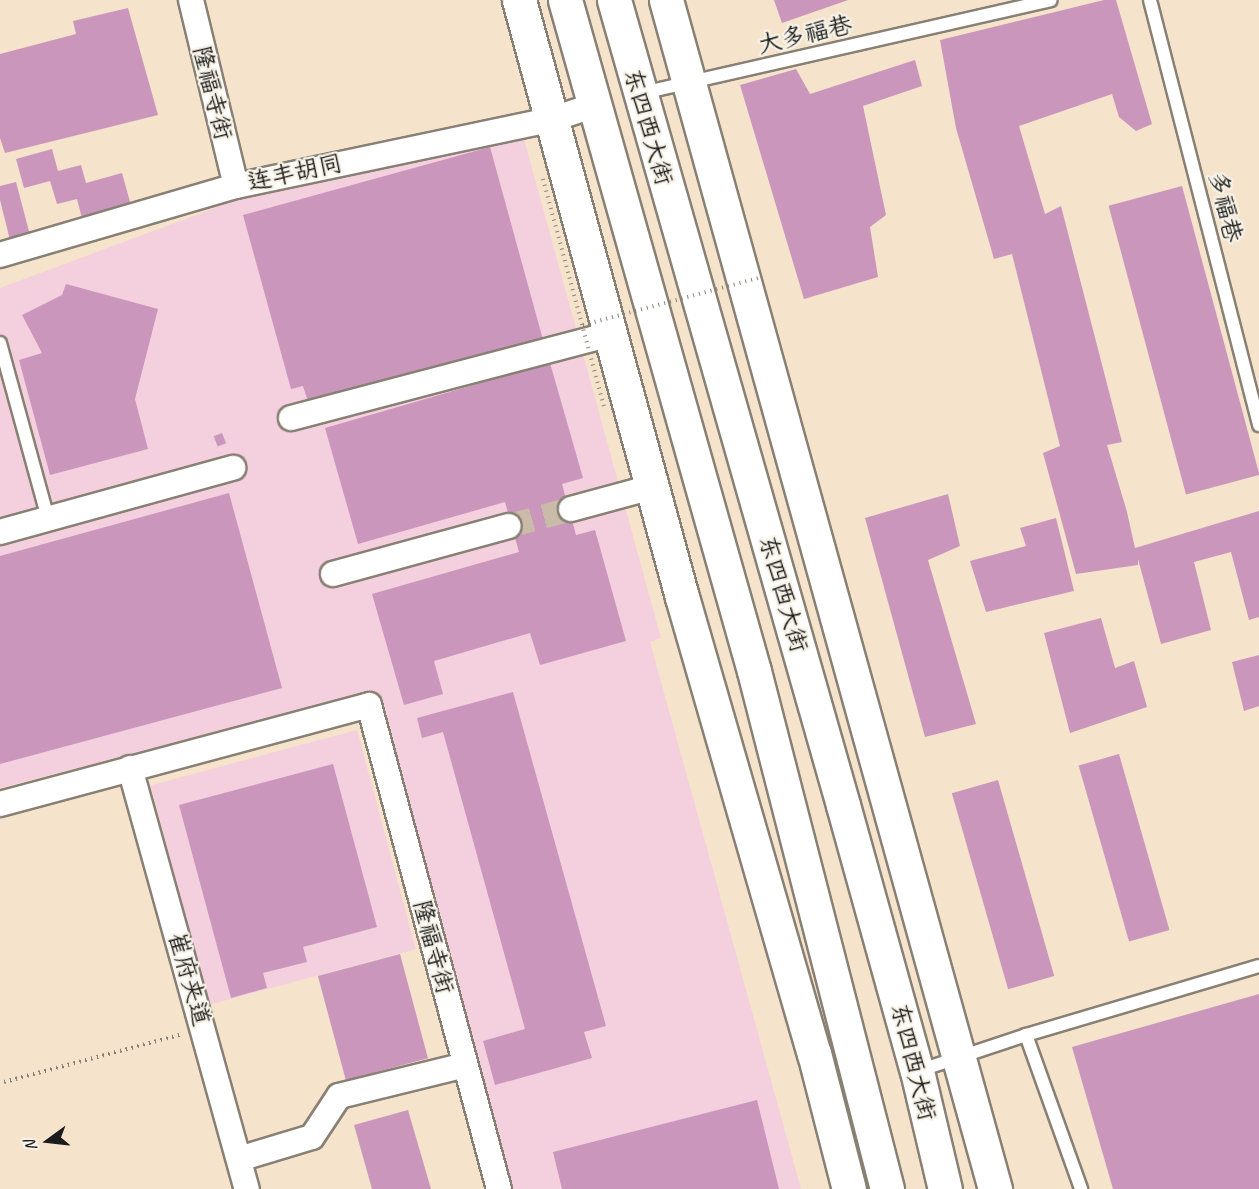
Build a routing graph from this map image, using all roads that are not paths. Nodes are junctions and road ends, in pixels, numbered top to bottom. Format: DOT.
graph roads {
  1 [pos="191,0"];
  2 [pos="519,0"];
  3 [pos="565,0"];
  4 [pos="614,0"];
  5 [pos="666,0"];
  6 [pos="1051,0"];
  7 [pos="1150,0"];
  8 [pos="689,84"];
  9 [pos="638,94"];
  10 [pos="595,105"];
  11 [pos="553,119"];
  12 [pos="236,186"];
  13 [pos="0,255"];
  14 [pos="597,330"];
  15 [pos="0,343"];
  16 [pos="291,418"];
  17 [pos="1259,425"];
  18 [pos="233,468"];
  19 [pos="652,487"];
  20 [pos="572,509"];
  21 [pos="48,519"];
  22 [pos="508,526"];
  23 [pos="0,532"];
  24 [pos="333,574"];
  25 [pos="130,768"];
  26 [pos="0,804"];
  27 [pos="1259,966"];
  28 [pos="1026,1035"];
  29 [pos="957,1059"];
  30 [pos="465,1065"];
  31 [pos="917,1071"];
  32 [pos="239,1159"];
  33 [pos="247,1189"];
  34 [pos="500,1189"];
  35 [pos="849,1189"];
  36 [pos="887,1189"];
  37 [pos="945,1189"];
  38 [pos="995,1189"];
  39 [pos="1081,1189"];
  1 -- 12 [label="street, 隆福寺街"];
  2 -- 11 [label="street"];
  3 -- 10 [label="street, 东四西大街"];
  4 -- 9 [label="street, 东四西大街"];
  5 -- 8 [label="street, 东四西大街"];
  6 -- 8 [label="lane, 大多福巷"];
  7 -- 17 [label="lane, 多福巷"];
  8 -- 9 [label="lane, 大多福巷"];
  8 -- 29 [label="street, 东四西大街"];
  9 -- 31 [label="street, 东四西大街"];
  10 -- 11 [label="street, 连丰胡同"];
  10 -- 36 [label="street, 东四西大街"];
  11 -- 12 [label="street, 连丰胡同"];
  11 -- 14 [label="street"];
  12 -- 13 [label="street, 连丰胡同"];
  14 -- 16 [label="street"];
  14 -- 19 [label="street"];
  15 -- 21 [label="lane"];
  18 -- 21 [label="street"];
  19 -- 20 [label="street"];
  19 -- 35 [label="street"];
  21 -- 23 [label="street"];
  22 -- 24 [label="street"];
  25 -- 26 [label="street"];
  25 -- 30 [label="street, 隆福寺街"];
  25 -- 32 [label="street, 崔府夹道"];
  27 -- 28 [label="lane"];
  28 -- 29 [label="lane"];
  28 -- 39 [label="lane"];
  29 -- 31 [label="lane"];
  29 -- 38 [label="street, 东四西大街"];
  30 -- 32 [label="street"];
  30 -- 34 [label="street, 隆福寺街"];
  31 -- 37 [label="street, 东四西大街"];
  32 -- 33 [label="street, 崔府夹道"];
}
